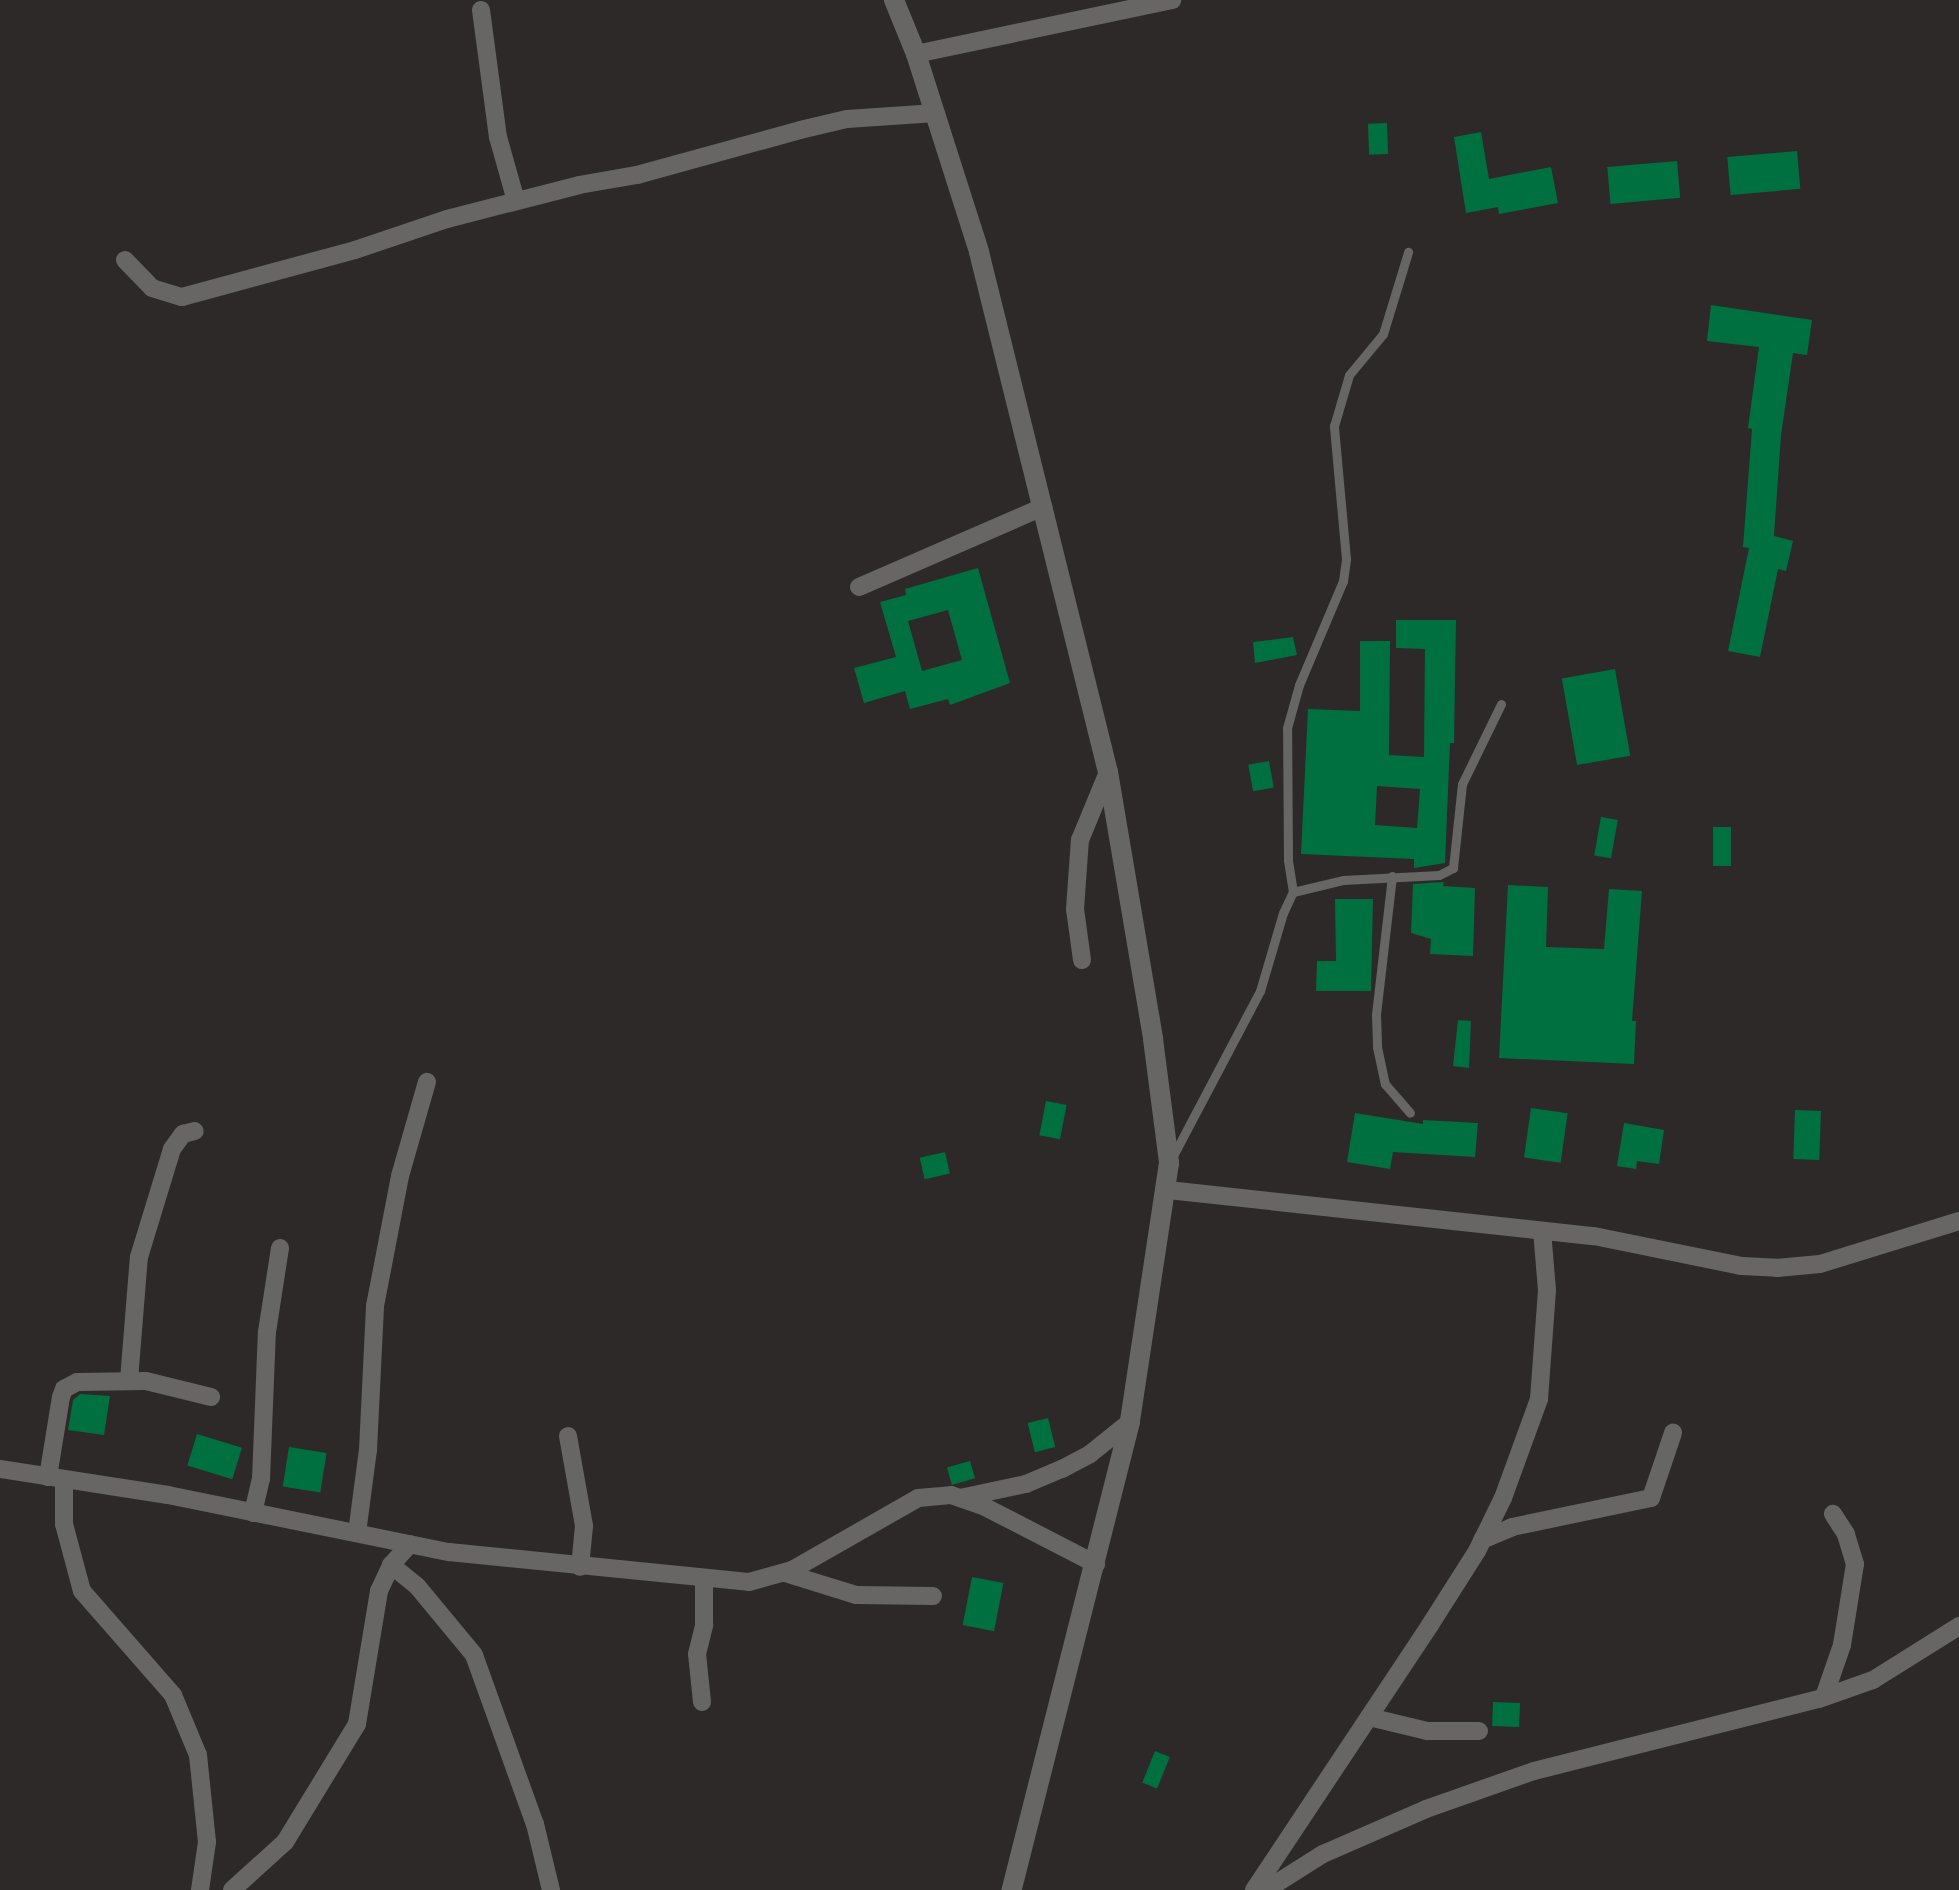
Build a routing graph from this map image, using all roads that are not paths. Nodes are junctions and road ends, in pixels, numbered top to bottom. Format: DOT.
graph roads {
  1 [pos="894,0"];
  2 [pos="1172,0"];
  3 [pos="481,10"];
  4 [pos="916,54"];
  5 [pos="936,113"];
  6 [pos="516,201"];
  7 [pos="1408,252"];
  8 [pos="125,260"];
  9 [pos="1043,508"];
  10 [pos="858,586"];
  11 [pos="1501,704"];
  12 [pos="1108,772"];
  13 [pos="1392,876"];
  14 [pos="1294,892"];
  15 [pos="1082,960"];
  16 [pos="427,1082"];
  17 [pos="1410,1113"];
  18 [pos="195,1131"];
  19 [pos="1169,1163"];
  20 [pos="1168,1190"];
  21 [pos="1959,1221"];
  22 [pos="1542,1231"];
  23 [pos="280,1248"];
  24 [pos="129,1380"];
  25 [pos="211,1396"];
  26 [pos="1130,1422"];
  27 [pos="1673,1433"];
  28 [pos="568,1436"];
  29 [pos="0,1469"];
  30 [pos="56,1479"];
  31 [pos="960,1498"];
  32 [pos="254,1514"];
  33 [pos="1833,1514"];
  34 [pos="357,1533"];
  35 [pos="1482,1540"];
  36 [pos="410,1544"];
  37 [pos="1096,1564"];
  38 [pos="391,1565"];
  39 [pos="580,1567"];
  40 [pos="784,1573"];
  41 [pos="704,1578"];
  42 [pos="932,1596"];
  43 [pos="1959,1626"];
  44 [pos="1824,1697"];
  45 [pos="702,1702"];
  46 [pos="1370,1717"];
  47 [pos="1478,1732"];
  48 [pos="200,1890"];
  49 [pos="232,1890"];
  50 [pos="551,1890"];
  51 [pos="1012,1890"];
  52 [pos="1254,1890"];
  53 [pos="1266,1890"];
  1 -- 4 [label="street"];
  2 -- 4 [label="street"];
  3 -- 6 [label="street"];
  4 -- 5 [label="street"];
  5 -- 6 [label="street"];
  5 -- 9 [label="street"];
  6 -- 8 [label="street"];
  7 -- 14 [label="lane"];
  9 -- 10 [label="street"];
  9 -- 12 [label="street"];
  11 -- 13 [label="lane"];
  12 -- 15 [label="street"];
  12 -- 19 [label="street"];
  13 -- 14 [label="lane"];
  13 -- 17 [label="lane"];
  14 -- 19 [label="lane"];
  16 -- 34 [label="street"];
  18 -- 24 [label="street"];
  19 -- 20 [label="street"];
  20 -- 22 [label="street"];
  20 -- 26 [label="street"];
  21 -- 22 [label="street"];
  22 -- 35 [label="street"];
  23 -- 32 [label="street"];
  24 -- 25 [label="street"];
  24 -- 30 [label="street"];
  26 -- 31 [label="street"];
  26 -- 37 [label="street"];
  27 -- 35 [label="street"];
  28 -- 39 [label="street"];
  29 -- 30 [label="street"];
  30 -- 32 [label="street"];
  30 -- 48 [label="street"];
  31 -- 37 [label="street"];
  31 -- 40 [label="street"];
  32 -- 34 [label="street"];
  33 -- 44 [label="street"];
  34 -- 36 [label="street"];
  35 -- 46 [label="street"];
  36 -- 38 [label="street"];
  36 -- 39 [label="street"];
  37 -- 51 [label="street"];
  38 -- 49 [label="street"];
  38 -- 50 [label="street"];
  39 -- 41 [label="street"];
  40 -- 41 [label="street"];
  40 -- 42 [label="street"];
  41 -- 45 [label="street"];
  43 -- 44 [label="street"];
  44 -- 53 [label="street"];
  46 -- 47 [label="street"];
  46 -- 52 [label="street"];
}
